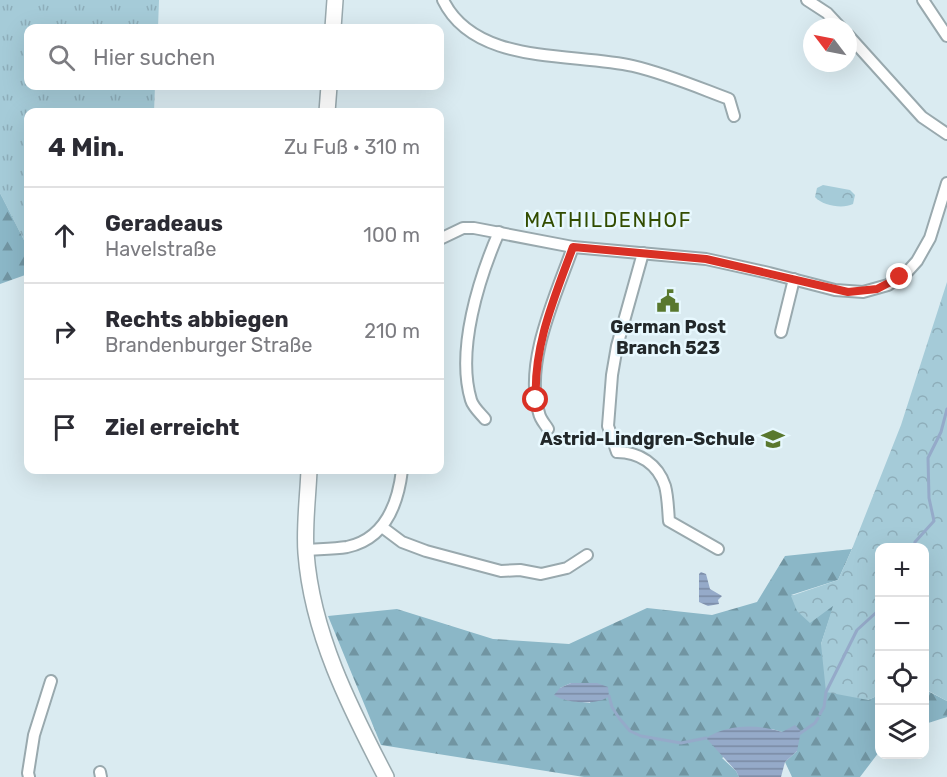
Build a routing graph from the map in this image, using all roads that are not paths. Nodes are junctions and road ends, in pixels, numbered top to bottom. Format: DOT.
graph roads {
  1 [pos="335,0"];
  2 [pos="442,0"];
  3 [pos="807,0"];
  4 [pos="923,0"];
  5 [pos="831,18"];
  6 [pos="333,24"];
  7 [pos="947,36"];
  8 [pos="857,45"];
  9 [pos="329,90"];
  10 [pos="327,108"];
  11 [pos="734,116"];
  12 [pos="947,134"];
  13 [pos="947,183"];
  14 [pos="499,232"];
  15 [pos="444,236"];
  16 [pos="573,247"];
  17 [pos="643,254"];
  18 [pos="794,279"];
  19 [pos="781,332"];
  20 [pos="484,419"];
  21 [pos="548,429"];
  22 [pos="309,474"];
  23 [pos="401,474"];
  24 [pos="382,527"];
  25 [pos="718,549"];
  26 [pos="305,550"];
  27 [pos="587,555"];
  28 [pos="51,681"];
  29 [pos="29,777"];
  30 [pos="386,777"];
  1 -- 6 [label="street"];
  2 -- 11 [label="street"];
  3 -- 5 [label="street"];
  4 -- 7 [label="street"];
  8 -- 12 [label="street"];
  9 -- 10 [label="street"];
  13 -- 18 [label="street"];
  14 -- 15 [label="street"];
  14 -- 16 [label="street"];
  14 -- 20 [label="street"];
  16 -- 17 [label="street"];
  16 -- 21 [label="street"];
  17 -- 18 [label="street"];
  17 -- 25 [label="street"];
  18 -- 19 [label="street"];
  22 -- 26 [label="street"];
  23 -- 24 [label="street"];
  24 -- 26 [label="street"];
  24 -- 27 [label="street"];
  26 -- 30 [label="street"];
  28 -- 29 [label="street"];
}
